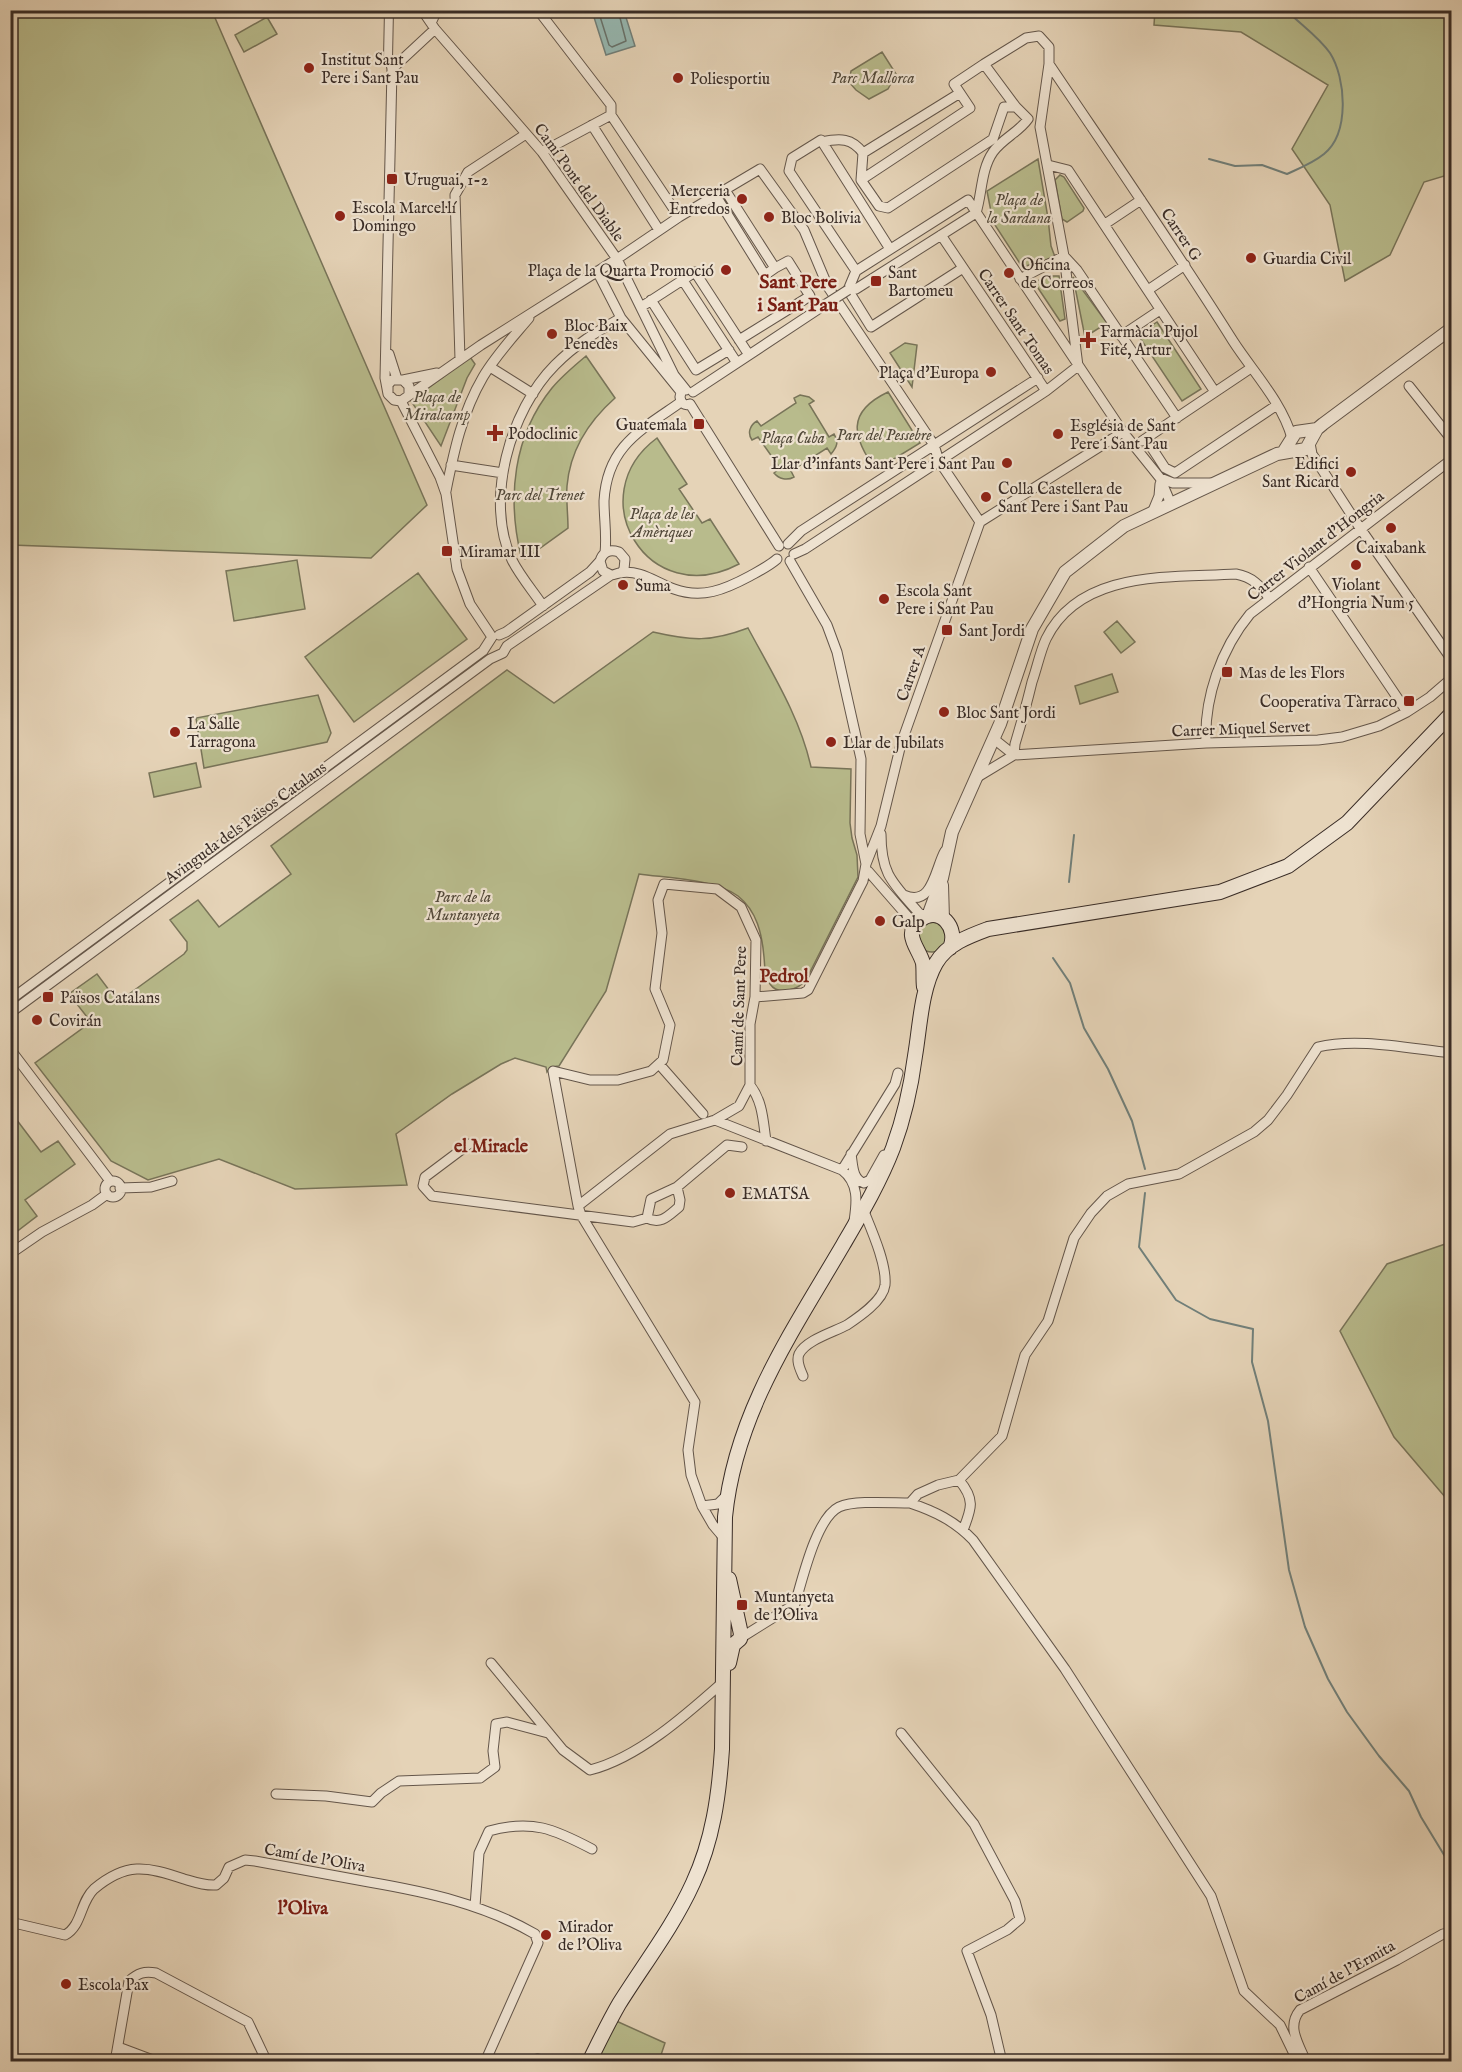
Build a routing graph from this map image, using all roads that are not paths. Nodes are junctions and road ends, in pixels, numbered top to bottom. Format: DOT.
graph roads {
  1 [pos="388,10"];
  2 [pos="422,10"];
  3 [pos="437,10"];
  4 [pos="538,10"];
  5 [pos="433,26"];
  6 [pos="984,64"];
  7 [pos="1049,64"];
  8 [pos="392,69"];
  9 [pos="960,93"];
  10 [pos="1016,107"];
  11 [pos="612,115"];
  12 [pos="592,125"];
  13 [pos="526,134"];
  14 [pos="822,142"];
  15 [pos="542,152"];
  16 [pos="863,153"];
  17 [pos="1048,165"];
  18 [pos="861,180"];
  19 [pos="725,190"];
  20 [pos="716,196"];
  21 [pos="1141,200"];
  22 [pos="976,213"];
  23 [pos="679,217"];
  24 [pos="1105,224"];
  25 [pos="659,230"];
  26 [pos="941,235"];
  27 [pos="890,249"];
  28 [pos="1064,256"];
  29 [pos="617,259"];
  30 [pos="1185,265"];
  31 [pos="775,268"];
  32 [pos="963,268"];
  33 [pos="597,271"];
  34 [pos="856,271"];
  35 [pos="682,279"];
  36 [pos="1020,279"];
  37 [pos="848,290"];
  38 [pos="1148,290"];
  39 [pos="651,300"];
  40 [pos="641,307"];
  41 [pos="1160,310"];
  42 [pos="535,311"];
  43 [pos="621,318"];
  44 [pos="1452,328"];
  45 [pos="1121,336"];
  46 [pos="739,340"];
  47 [pos="387,349"];
  48 [pos="729,350"];
  49 [pos="749,355"];
  50 [pos="460,359"];
  51 [pos="737,363"];
  52 [pos="1078,366"];
  53 [pos="490,367"];
  54 [pos="1251,368"];
  55 [pos="442,372"];
  56 [pos="1038,378"];
  57 [pos="400,379"];
  58 [pos="1409,386"];
  59 [pos="1046,391"];
  60 [pos="1215,392"];
  61 [pos="388,394"];
  62 [pos="533,394"];
  63 [pos="686,396"];
  64 [pos="405,398"];
  65 [pos="1277,405"];
  66 [pos="1177,418"];
  67 [pos="1123,432"];
  68 [pos="1146,439"];
  69 [pos="1452,440"];
  70 [pos="1302,442"];
  71 [pos="934,444"];
  72 [pos="1135,445"];
  73 [pos="1452,459"];
  74 [pos="939,461"];
  75 [pos="451,465"];
  76 [pos="503,473"];
  77 [pos="1160,478"];
  78 [pos="1173,483"];
  79 [pos="1213,483"];
  80 [pos="446,494"];
  81 [pos="1170,504"];
  82 [pos="1152,513"];
  83 [pos="980,522"];
  84 [pos="1360,528"];
  85 [pos="801,531"];
  86 [pos="813,544"];
  87 [pos="783,545"];
  88 [pos="603,557"];
  89 [pos="792,558"];
  90 [pos="777,559"];
  91 [pos="1309,567"];
  92 [pos="616,574"];
  93 [pos="1269,598"];
  94 [pos="543,606"];
  95 [pos="493,639"];
  96 [pos="507,646"];
  97 [pos="497,654"];
  98 [pos="1452,660"];
  99 [pos="1452,678"];
  100 [pos="1407,712"];
  101 [pos="1452,712"];
  102 [pos="994,738"];
  103 [pos="1206,743"];
  104 [pos="1014,754"];
  105 [pos="976,778"];
  106 [pos="881,826"];
  107 [pos="863,830"];
  108 [pos="873,848"];
  109 [pos="947,849"];
  110 [pos="874,866"];
  111 [pos="942,878"];
  112 [pos="902,894"];
  113 [pos="927,916"];
  114 [pos="945,921"];
  115 [pos="988,929"];
  116 [pos="912,932"];
  117 [pos="917,950"];
  118 [pos="946,951"];
  119 [pos="755,997"];
  120 [pos="924,997"];
  121 [pos="10,1000"];
  122 [pos="10,1013"];
  123 [pos="10,1049"];
  124 [pos="1452,1053"];
  125 [pos="659,1064"];
  126 [pos="898,1073"];
  127 [pos="750,1085"];
  128 [pos="703,1114"];
  129 [pos="715,1120"];
  130 [pos="900,1127"];
  131 [pos="766,1141"];
  132 [pos="469,1144"];
  133 [pos="742,1147"];
  134 [pos="851,1154"];
  135 [pos="842,1170"];
  136 [pos="110,1181"];
  137 [pos="172,1181"];
  138 [pos="866,1183"];
  139 [pos="677,1187"];
  140 [pos="120,1188"];
  141 [pos="107,1194"];
  142 [pos="856,1195"];
  143 [pos="864,1209"];
  144 [pos="579,1211"];
  145 [pos="647,1218"];
  146 [pos="852,1230"];
  147 [pos="10,1254"];
  148 [pos="803,1376"];
  149 [pos="959,1480"];
  150 [pos="727,1495"];
  151 [pos="910,1503"];
  152 [pos="702,1506"];
  153 [pos="725,1517"];
  154 [pos="710,1520"];
  155 [pos="963,1530"];
  156 [pos="724,1538"];
  157 [pos="723,1556"];
  158 [pos="743,1634"];
  159 [pos="723,1636"];
  160 [pos="491,1663"];
  161 [pos="723,1682"];
  162 [pos="548,1733"];
  163 [pos="901,1733"];
  164 [pos="276,1794"];
  165 [pos="592,1849"];
  166 [pos="475,1906"];
  167 [pos="10,1922"];
  168 [pos="1452,1932"];
  169 [pos="118,2047"];
  170 [pos="589,2060"];
  171 [pos="115,2061"];
  172 [pos="158,2061"];
  173 [pos="267,2061"];
  174 [pos="485,2061"];
  175 [pos="522,2061"];
  176 [pos="540,2061"];
  177 [pos="1002,2061"];
  178 [pos="1298,2061"];
  179 [pos="1306,2061"];
  1 -- 8 [label="street"];
  2 -- 5 [label="street, Camí Pont del Diable"];
  3 -- 5 [label="street"];
  4 -- 11 [label="street"];
  5 -- 8 [label="street"];
  5 -- 13 [label="street, Camí Pont del Diable"];
  6 -- 7 [label="street"];
  6 -- 9 [label="street"];
  6 -- 10 [label="street"];
  7 -- 17 [label="street"];
  7 -- 21 [label="street, Carrer G"];
  8 -- 47 [label="street"];
  9 -- 16 [label="street"];
  9 -- 18 [label="street"];
  10 -- 18 [label="street"];
  10 -- 22 [label="street"];
  11 -- 12 [label="street"];
  11 -- 23 [label="street"];
  12 -- 15 [label="street"];
  12 -- 25 [label="street"];
  13 -- 15 [label="street, Camí Pont del Diable"];
  13 -- 50 [label="street"];
  14 -- 16 [label="street"];
  14 -- 27 [label="street"];
  14 -- 34 [label="street"];
  15 -- 29 [label="street, Camí Pont del Diable"];
  16 -- 18 [label="street"];
  17 -- 24 [label="street"];
  17 -- 28 [label="street"];
  19 -- 20 [label="street"];
  19 -- 31 [label="street"];
  19 -- 71 [label="street"];
  20 -- 23 [label="street"];
  20 -- 31 [label="street"];
  21 -- 24 [label="street"];
  21 -- 30 [label="street, Carrer G"];
  22 -- 26 [label="street"];
  22 -- 27 [label="street"];
  22 -- 36 [label="street"];
  23 -- 25 [label="street"];
  24 -- 38 [label="street"];
  25 -- 29 [label="street"];
  26 -- 32 [label="street, Carrer Sant Tomas"];
  26 -- 37 [label="street"];
  27 -- 34 [label="street"];
  28 -- 36 [label="street"];
  28 -- 45 [label="street"];
  28 -- 52 [label="street"];
  29 -- 33 [label="street"];
  29 -- 40 [label="street, Camí Pont del Diable"];
  30 -- 38 [label="street"];
  30 -- 54 [label="street, Carrer G"];
  31 -- 46 [label="street"];
  32 -- 37 [label="street"];
  32 -- 56 [label="street, Carrer Sant Tomas"];
  33 -- 42 [label="street"];
  33 -- 43 [label="street"];
  34 -- 37 [label="street"];
  35 -- 39 [label="street"];
  35 -- 46 [label="street"];
  35 -- 48 [label="street"];
  36 -- 52 [label="street"];
  37 -- 49 [label="street, bridge"];
  38 -- 41 [label="street"];
  39 -- 40 [label="street"];
  39 -- 48 [label="street"];
  40 -- 63 [label="street, Camí Pont del Diable"];
  41 -- 45 [label="street"];
  41 -- 60 [label="street"];
  42 -- 50 [label="street"];
  42 -- 53 [label="street"];
  43 -- 62 [label="street"];
  43 -- 63 [label="street"];
  44 -- 70 [label="street"];
  45 -- 66 [label="street"];
  46 -- 49 [label="street"];
  47 -- 57 [label="street"];
  47 -- 61 [label="street"];
  48 -- 51 [label="street"];
  49 -- 51 [label="street"];
  50 -- 55 [label="street"];
  51 -- 63 [label="street"];
  52 -- 59 [label="street, Carrer Sant Tomas"];
  52 -- 67 [label="street"];
  53 -- 62 [label="street"];
  53 -- 75 [label="street"];
  54 -- 60 [label="street"];
  54 -- 65 [label="street, Carrer G"];
  55 -- 57 [label="street"];
  55 -- 64 [label="street"];
  56 -- 59 [label="street, Carrer Sant Tomas"];
  56 -- 71 [label="street"];
  57 -- 61 [label="street"];
  57 -- 64 [label="street"];
  58 -- 69 [label="street"];
  59 -- 74 [label="street"];
  60 -- 66 [label="street"];
  61 -- 64 [label="street"];
  62 -- 76 [label="street"];
  63 -- 87 [label="street, Camí Pont del Diable"];
  63 -- 88 [label="street"];
  64 -- 80 [label="street"];
  65 -- 68 [label="street"];
  65 -- 70 [label="street, Carrer G"];
  66 -- 68 [label="street"];
  67 -- 72 [label="street"];
  67 -- 83 [label="street"];
  68 -- 72 [label="street"];
  70 -- 79 [label="street"];
  70 -- 84 [label="street"];
  71 -- 74 [label="street"];
  71 -- 85 [label="street"];
  72 -- 77 [label="street"];
  73 -- 84 [label="street, Carrer Violant d'Hongria"];
  74 -- 83 [label="street"];
  74 -- 86 [label="street"];
  75 -- 76 [label="street"];
  75 -- 80 [label="street"];
  76 -- 94 [label="street"];
  77 -- 78 [label="street"];
  77 -- 81 [label="street"];
  77 -- 82 [label="street"];
  78 -- 79 [label="street"];
  78 -- 81 [label="street"];
  79 -- 81 [label="street"];
  80 -- 95 [label="street"];
  81 -- 82 [label="street"];
  82 -- 102 [label="street"];
  83 -- 106 [label="street, Carrer A"];
  84 -- 91 [label="street, Carrer Violant d'Hongria"];
  84 -- 98 [label="street"];
  85 -- 86 [label="street"];
  85 -- 87 [label="street"];
  86 -- 89 [label="street"];
  87 -- 89 [label="street"];
  87 -- 90 [label="street"];
  88 -- 92 [label="street"];
  88 -- 92 [label="street"];
  88 -- 94 [label="street, Avinguda dels Països Catalans"];
  89 -- 90 [label="street"];
  89 -- 107 [label="street"];
  90 -- 92 [label="street"];
  91 -- 93 [label="street, Carrer Violant d'Hongria"];
  91 -- 100 [label="street"];
  92 -- 96 [label="street"];
  93 -- 103 [label="street, Carrer Violant d'Hongria"];
  93 -- 104 [label="street"];
  94 -- 95 [label="street, Avinguda dels Països Catalans"];
  95 -- 96 [label="street"];
  95 -- 97 [label="street"];
  95 -- 121 [label="street, Avinguda dels Països Catalans"];
  96 -- 97 [label="street"];
  97 -- 122 [label="street, Avinguda dels Països Catalans"];
  99 -- 100 [label="street, Carrer Miquel Servet"];
  100 -- 103 [label="street, Carrer Miquel Servet"];
  101 -- 115 [label="main road"];
  102 -- 104 [label="street"];
  102 -- 105 [label="street"];
  103 -- 104 [label="street, Carrer Miquel Servet"];
  104 -- 105 [label="street, Carrer Miquel Servet"];
  105 -- 109 [label="street"];
  106 -- 107 [label="street"];
  106 -- 108 [label="street, Carrer A"];
  106 -- 110 [label="street, Carrer A"];
  107 -- 108 [label="street"];
  107 -- 110 [label="street"];
  108 -- 110 [label="street"];
  109 -- 111 [label="street"];
  109 -- 112 [label="street"];
  110 -- 112 [label="street"];
  110 -- 116 [label="street"];
  110 -- 119 [label="street"];
  111 -- 113 [label="street"];
  111 -- 114 [label="street"];
  112 -- 113 [label="street"];
  113 -- 114 [label="main road"];
  113 -- 116 [label="main road"];
  114 -- 115 [label="main road"];
  114 -- 118 [label="main road"];
  115 -- 118 [label="main road"];
  116 -- 117 [label="main road"];
  117 -- 118 [label="main road"];
  117 -- 120 [label="main road"];
  118 -- 120 [label="main road"];
  119 -- 125 [label="street, Camí de Sant Pere"];
  119 -- 127 [label="street, Camí de Sant Pere"];
  120 -- 130 [label="main road"];
  123 -- 136 [label="street"];
  124 -- 149 [label="street"];
  125 -- 128 [label="street"];
  125 -- 144 [label="street"];
  126 -- 134 [label="street"];
  127 -- 129 [label="street, Camí de Sant Pere"];
  127 -- 131 [label="street, Camí de Sant Pere"];
  129 -- 131 [label="street"];
  129 -- 144 [label="street, Camí de Sant Pere"];
  130 -- 138 [label="street"];
  130 -- 143 [label="main road"];
  131 -- 135 [label="street"];
  132 -- 144 [label="street"];
  133 -- 139 [label="street"];
  134 -- 135 [label="street"];
  134 -- 138 [label="street"];
  135 -- 142 [label="street"];
  136 -- 140 [label="street"];
  136 -- 141 [label="street"];
  137 -- 140 [label="street"];
  138 -- 142 [label="street"];
  139 -- 145 [label="street"];
  139 -- 145 [label="street"];
  140 -- 141 [label="street"];
  141 -- 147 [label="street"];
  142 -- 146 [label="street"];
  143 -- 146 [label="main road"];
  143 -- 148 [label="street"];
  144 -- 145 [label="street"];
  144 -- 152 [label="street"];
  146 -- 150 [label="main road"];
  149 -- 151 [label="street"];
  149 -- 155 [label="street"];
  150 -- 152 [label="street"];
  150 -- 153 [label="main road"];
  151 -- 155 [label="street"];
  151 -- 158 [label="street"];
  152 -- 153 [label="street"];
  152 -- 154 [label="street"];
  153 -- 154 [label="street"];
  153 -- 156 [label="main road"];
  154 -- 156 [label="street"];
  155 -- 178 [label="street"];
  156 -- 157 [label="main road"];
  157 -- 158 [label="main road"];
  157 -- 159 [label="main road"];
  158 -- 159 [label="street"];
  158 -- 161 [label="main road"];
  159 -- 161 [label="main road"];
  160 -- 162 [label="street"];
  161 -- 162 [label="street"];
  161 -- 170 [label="main road"];
  162 -- 164 [label="street"];
  163 -- 177 [label="street"];
  165 -- 166 [label="street"];
  166 -- 167 [label="street, Camí de l'Oliva"];
  166 -- 174 [label="street, Camí de l'Oliva"];
  168 -- 179 [label="street, Camí de l'Ermita"];
  169 -- 171 [label="street"];
  169 -- 172 [label="street"];
  169 -- 173 [label="street"];
  175 -- 176 [label="street"];
}
